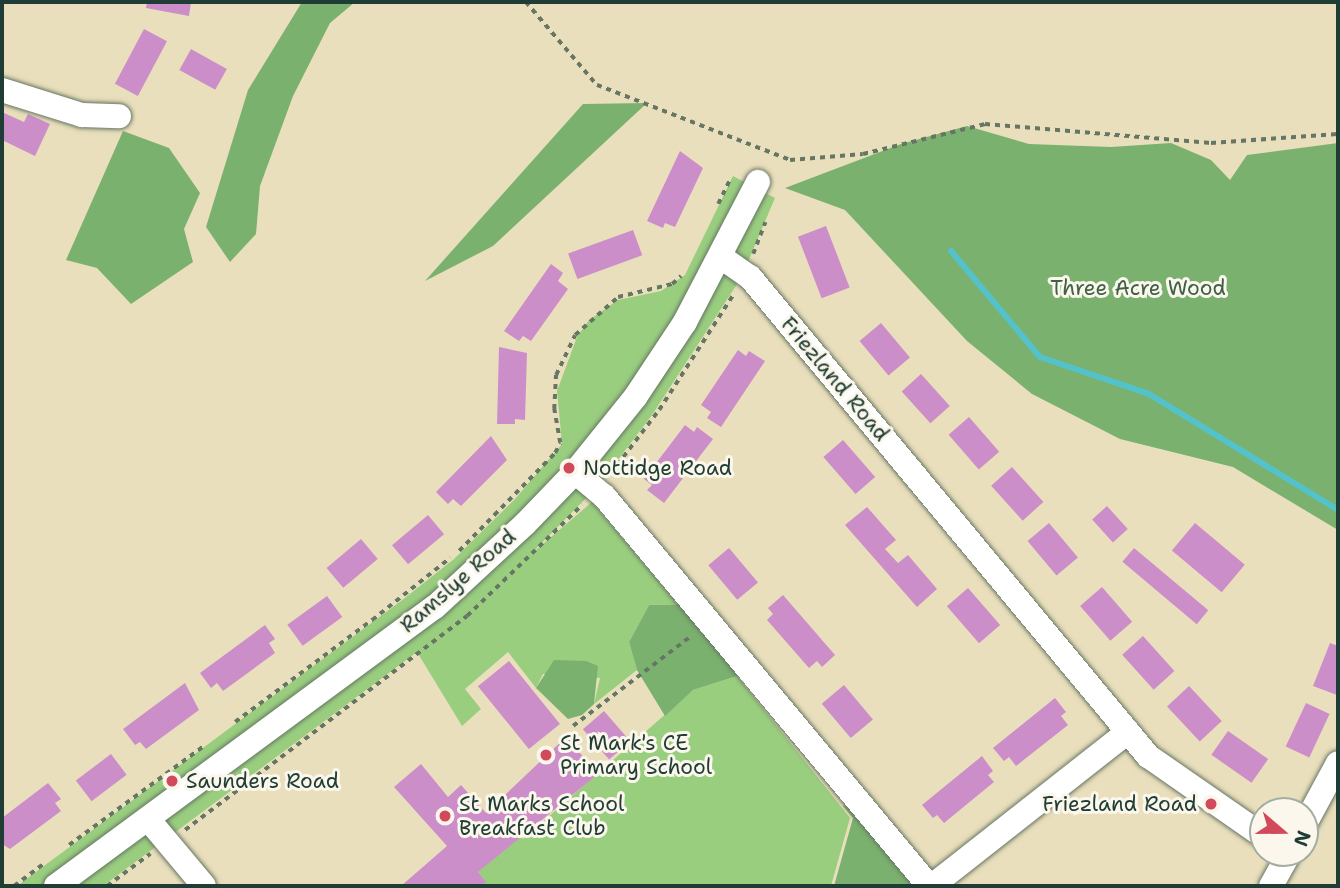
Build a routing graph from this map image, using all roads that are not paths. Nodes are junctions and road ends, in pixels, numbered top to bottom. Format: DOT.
graph roads {
  1 [pos="2,90"];
  2 [pos="118,116"];
  3 [pos="758,182"];
  4 [pos="721,257"];
  5 [pos="575,472"];
  6 [pos="1128,732"];
  7 [pos="1338,763"];
  8 [pos="1319,798"];
  9 [pos="148,819"];
  10 [pos="1249,826"];
  11 [pos="1281,867"];
  12 [pos="57,886"];
  13 [pos="204,886"];
  14 [pos="931,886"];
  15 [pos="1271,886"];
  1 -- 2 [label="street"];
  3 -- 4 [label="street, Ramslye Road"];
  4 -- 5 [label="street, Ramslye Road"];
  4 -- 6 [label="street, Friezland Road"];
  5 -- 9 [label="street, Ramslye Road"];
  5 -- 14 [label="street"];
  6 -- 10 [label="street, Friezland Road"];
  6 -- 14 [label="street"];
  7 -- 8 [label="street"];
  9 -- 12 [label="street, Ramslye Road"];
  9 -- 13 [label="street"];
  11 -- 15 [label="street"];
}
